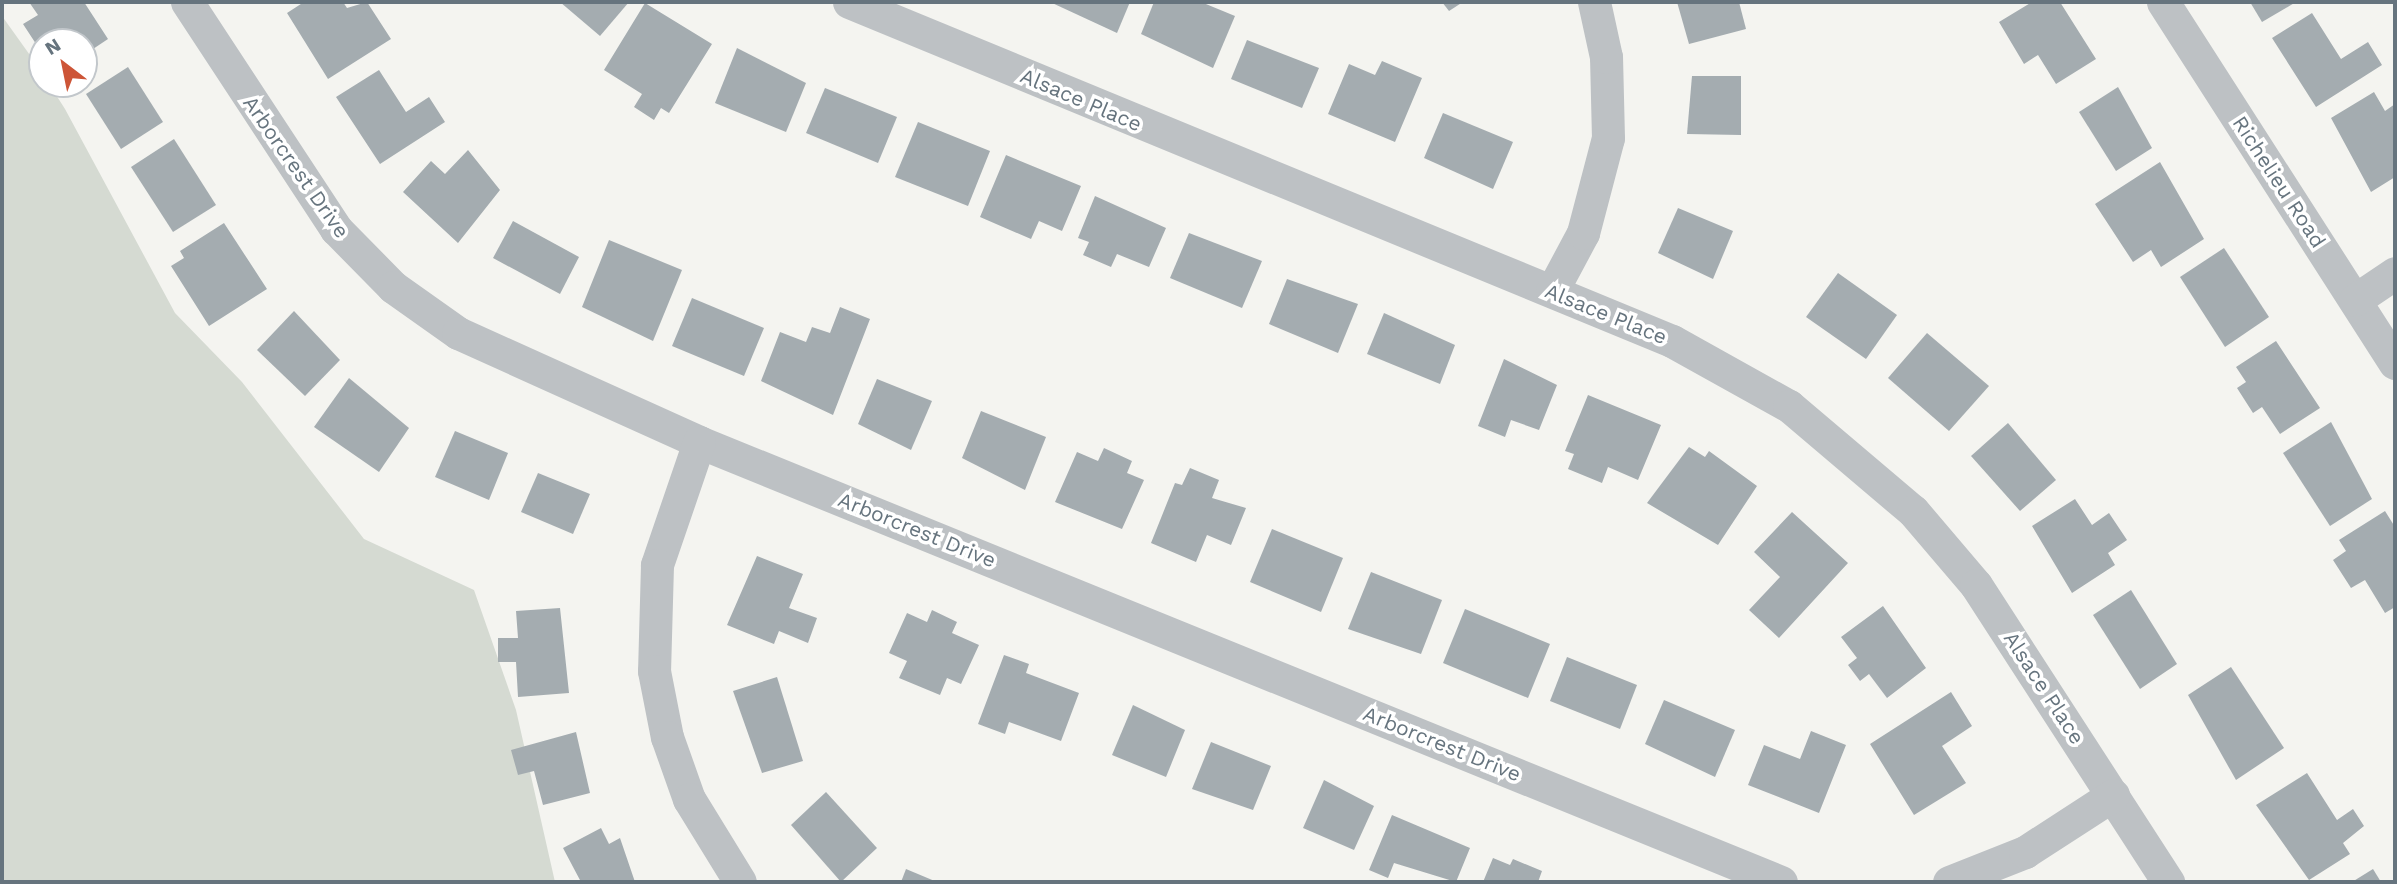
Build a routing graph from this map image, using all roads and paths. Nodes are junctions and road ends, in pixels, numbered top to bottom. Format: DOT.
graph roads {
  1 [pos="187,2"];
  2 [pos="852,2"];
  3 [pos="1594,2"];
  4 [pos="2163,2"];
  5 [pos="2395,273"];
  6 [pos="1552,292"];
  7 [pos="2355,300"];
  8 [pos="2395,363"];
  9 [pos="699,442"];
  10 [pos="2113,795"];
  11 [pos="740,882"];
  12 [pos="1781,882"];
  13 [pos="1950,882"];
  14 [pos="2168,882"];
  1 -- 9 [label="street, Arborcrest Drive"];
  2 -- 6 [label="street, Alsace Place"];
  3 -- 6 [label="street"];
  4 -- 7 [label="street, Richelieu Road"];
  5 -- 7 [label="street"];
  6 -- 10 [label="street, Alsace Place"];
  7 -- 8 [label="street, Richelieu Road"];
  9 -- 11 [label="street"];
  9 -- 12 [label="street, Arborcrest Drive"];
  10 -- 13 [label="street"];
  10 -- 14 [label="street, Alsace Place"];
}
